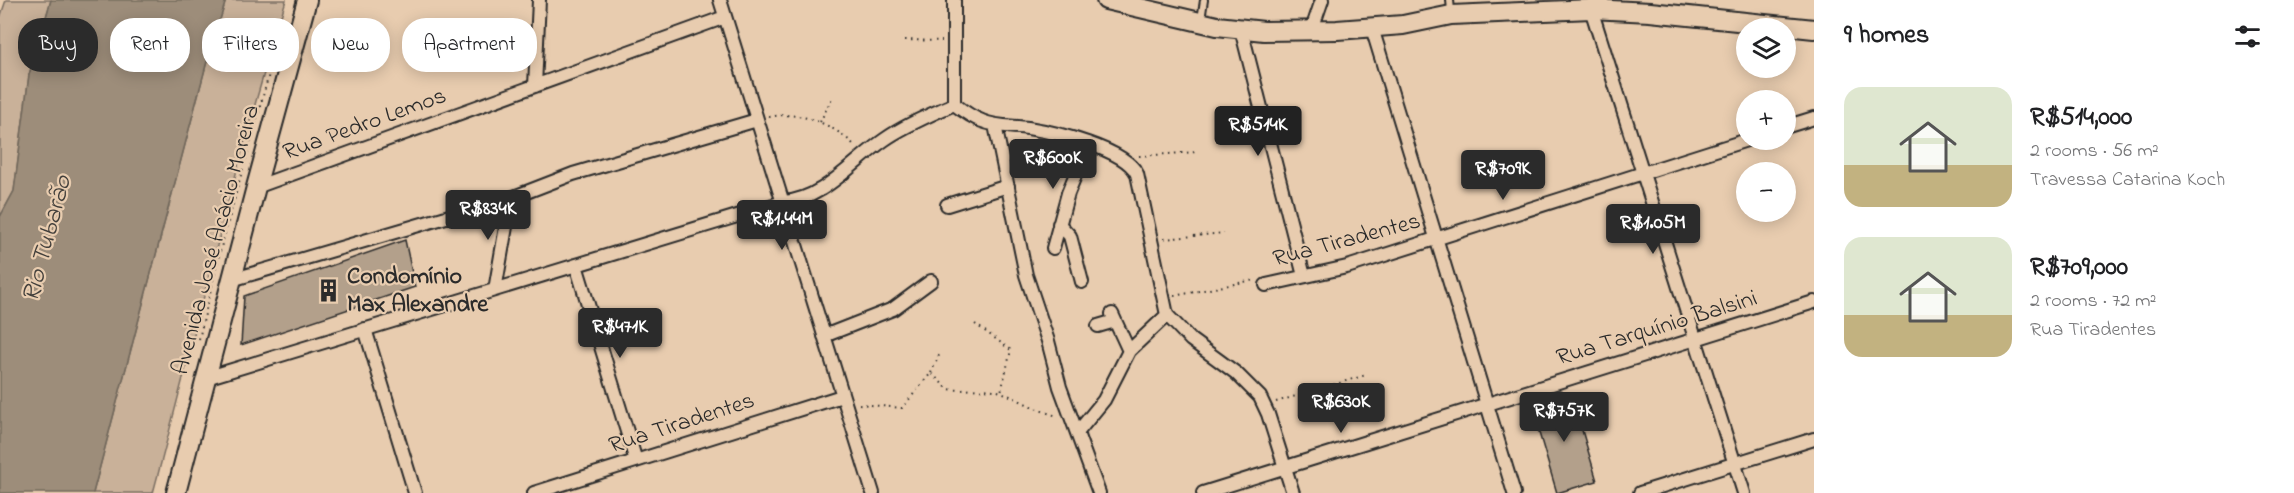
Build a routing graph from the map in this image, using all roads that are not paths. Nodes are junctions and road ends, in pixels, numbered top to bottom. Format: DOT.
graph roads {
  1 [pos="307,0"];
  2 [pos="540,0"];
  3 [pos="720,0"];
  4 [pos="954,0"];
  5 [pos="1106,0"];
  6 [pos="1203,0"];
  7 [pos="1322,0"];
  8 [pos="1450,8"];
  9 [pos="1591,9"];
  10 [pos="725,16"];
  11 [pos="1200,22"];
  12 [pos="1372,28"];
  13 [pos="1241,29"];
  14 [pos="1814,29"];
  15 [pos="1311,32"];
  16 [pos="534,86"];
  17 [pos="954,104"];
  18 [pos="1814,118"];
  19 [pos="757,120"];
  20 [pos="1796,124"];
  21 [pos="995,125"];
  22 [pos="1736,143"];
  23 [pos="1088,144"];
  24 [pos="1643,173"];
  25 [pos="1008,186"];
  26 [pos="256,187"];
  27 [pos="511,198"];
  28 [pos="783,202"];
  29 [pos="947,206"];
  30 [pos="1059,224"];
  31 [pos="1436,238"];
  32 [pos="1053,248"];
  33 [pos="576,265"];
  34 [pos="1304,276"];
  35 [pos="231,280"];
  36 [pos="931,281"];
  37 [pos="1082,282"];
  38 [pos="1266,285"];
  39 [pos="495,290"];
  40 [pos="1814,302"];
  41 [pos="1167,315"];
  42 [pos="1098,326"];
  43 [pos="365,329"];
  44 [pos="824,336"];
  45 [pos="1695,339"];
  46 [pos="1129,351"];
  47 [pos="206,378"];
  48 [pos="843,399"];
  49 [pos="1487,404"];
  50 [pos="1077,433"];
  51 [pos="1814,439"];
  52 [pos="636,461"];
  53 [pos="1734,464"];
  54 [pos="1285,467"];
  55 [pos="176,493"];
  56 [pos="415,493"];
  57 [pos="534,493"];
  58 [pos="873,493"];
  59 [pos="1099,493"];
  60 [pos="1203,493"];
  61 [pos="1293,493"];
  62 [pos="1514,493"];
  63 [pos="1640,493"];
  64 [pos="1744,493"];
  1 -- 26 [label="main road, Avenida José Acácio Moreira"];
  2 -- 16 [label="street"];
  3 -- 10 [label="street"];
  4 -- 17 [label="street"];
  5 -- 11 [label="main road"];
  6 -- 11 [label="lane"];
  7 -- 15 [label="street"];
  8 -- 9 [label="main road"];
  8 -- 12 [label="main road"];
  9 -- 14 [label="main road"];
  9 -- 24 [label="street"];
  10 -- 16 [label="street, Rua Pedro Lemos"];
  10 -- 19 [label="street"];
  11 -- 13 [label="main road"];
  12 -- 15 [label="main road"];
  12 -- 31 [label="street"];
  13 -- 15 [label="main road"];
  13 -- 34 [label="street"];
  16 -- 26 [label="street, Rua Pedro Lemos"];
  17 -- 21 [label="street"];
  17 -- 28 [label="street"];
  18 -- 20 [label="street"];
  19 -- 27 [label="street"];
  19 -- 28 [label="street"];
  21 -- 23 [label="street"];
  21 -- 25 [label="street"];
  22 -- 24 [label="street, Rua Tiradentes"];
  23 -- 30 [label="street"];
  23 -- 41 [label="street"];
  24 -- 31 [label="street, Rua Tiradentes"];
  24 -- 45 [label="street"];
  25 -- 29 [label="street"];
  25 -- 50 [label="street"];
  26 -- 35 [label="main road, Avenida José Acácio Moreira"];
  27 -- 35 [label="street"];
  27 -- 39 [label="street"];
  28 -- 33 [label="street"];
  28 -- 44 [label="street"];
  30 -- 32 [label="street"];
  30 -- 37 [label="street"];
  31 -- 34 [label="street, Rua Tiradentes"];
  31 -- 49 [label="street"];
  33 -- 39 [label="street"];
  33 -- 52 [label="street"];
  34 -- 38 [label="street, Rua Tiradentes"];
  35 -- 47 [label="main road, Avenida José Acácio Moreira"];
  36 -- 44 [label="street"];
  39 -- 43 [label="street"];
  40 -- 45 [label="street, Rua Tarquínio Balsini"];
  41 -- 46 [label="street"];
  41 -- 54 [label="street"];
  42 -- 46 [label="street"];
  43 -- 47 [label="street"];
  43 -- 56 [label="street"];
  44 -- 48 [label="street"];
  45 -- 49 [label="street, Rua Tarquínio Balsini"];
  45 -- 53 [label="street"];
  46 -- 50 [label="street"];
  47 -- 55 [label="main road, Avenida José Acácio Moreira"];
  48 -- 52 [label="street, Rua Tiradentes"];
  48 -- 58 [label="street"];
  49 -- 54 [label="street, Rua Tarquínio Balsini"];
  49 -- 62 [label="street"];
  50 -- 59 [label="street"];
  51 -- 53 [label="street"];
  52 -- 57 [label="street, Rua Tiradentes"];
  53 -- 63 [label="street"];
  53 -- 64 [label="street"];
  54 -- 60 [label="street, Rua Tarquínio Balsini"];
  54 -- 61 [label="street"];
}
